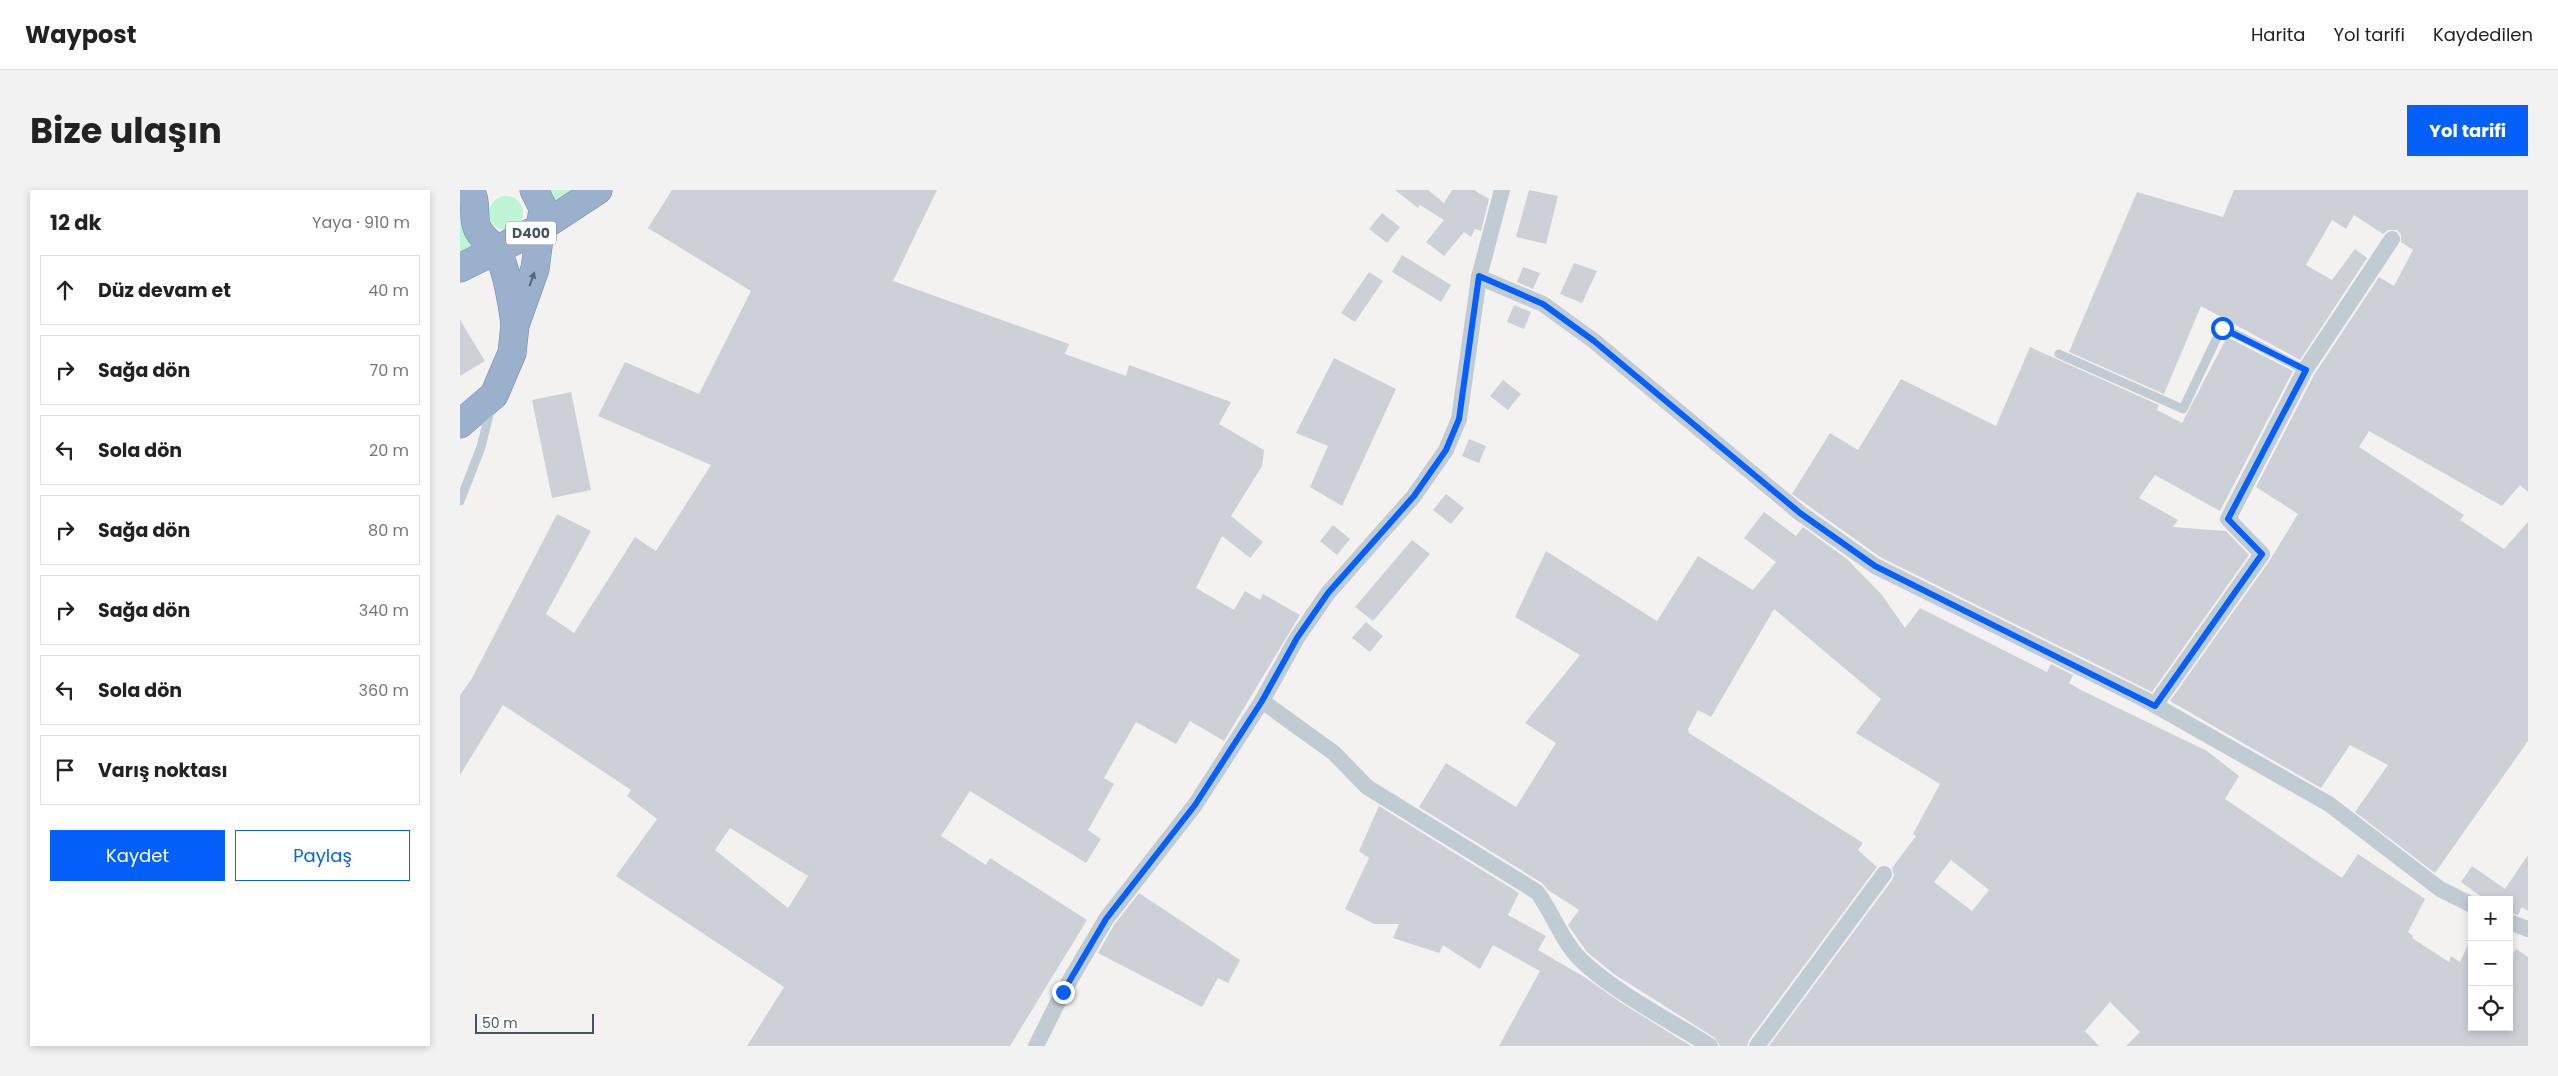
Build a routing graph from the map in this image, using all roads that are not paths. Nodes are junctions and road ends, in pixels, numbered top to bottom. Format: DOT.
graph roads {
  1 [pos="534,190"];
  2 [pos="598,190"];
  3 [pos="1502,190"];
  4 [pos="474,196"];
  5 [pos="540,228"];
  6 [pos="2392,239"];
  7 [pos="497,251"];
  8 [pos="460,268"];
  9 [pos="1479,276"];
  10 [pos="516,325"];
  11 [pos="2059,354"];
  12 [pos="2306,370"];
  13 [pos="494,395"];
  14 [pos="460,424"];
  15 [pos="460,501"];
  16 [pos="1262,701"];
  17 [pos="2155,706"];
  18 [pos="1884,874"];
  19 [pos="2468,903"];
  20 [pos="2513,923"];
  21 [pos="2528,929"];
  22 [pos="1036,1046"];
  23 [pos="1710,1046"];
  24 [pos="1757,1046"];
  1 -- 5 [label="highway"];
  2 -- 5 [label="highway, D400"];
  3 -- 9 [label="street"];
  4 -- 7 [label="highway"];
  5 -- 7 [label="highway, D400"];
  10 -- 5 [label="highway, one-way"];
  6 -- 12 [label="street"];
  7 -- 8 [label="highway, D400"];
  7 -- 10 [label="highway"];
  9 -- 16 [label="street"];
  9 -- 17 [label="street"];
  10 -- 13 [label="highway"];
  11 -- 12 [label="lane"];
  12 -- 17 [label="street"];
  13 -- 14 [label="highway"];
  13 -- 15 [label="lane"];
  16 -- 22 [label="street"];
  16 -- 23 [label="street"];
  17 -- 19 [label="street"];
  18 -- 24 [label="street"];
  20 -- 21 [label="street"];
}
